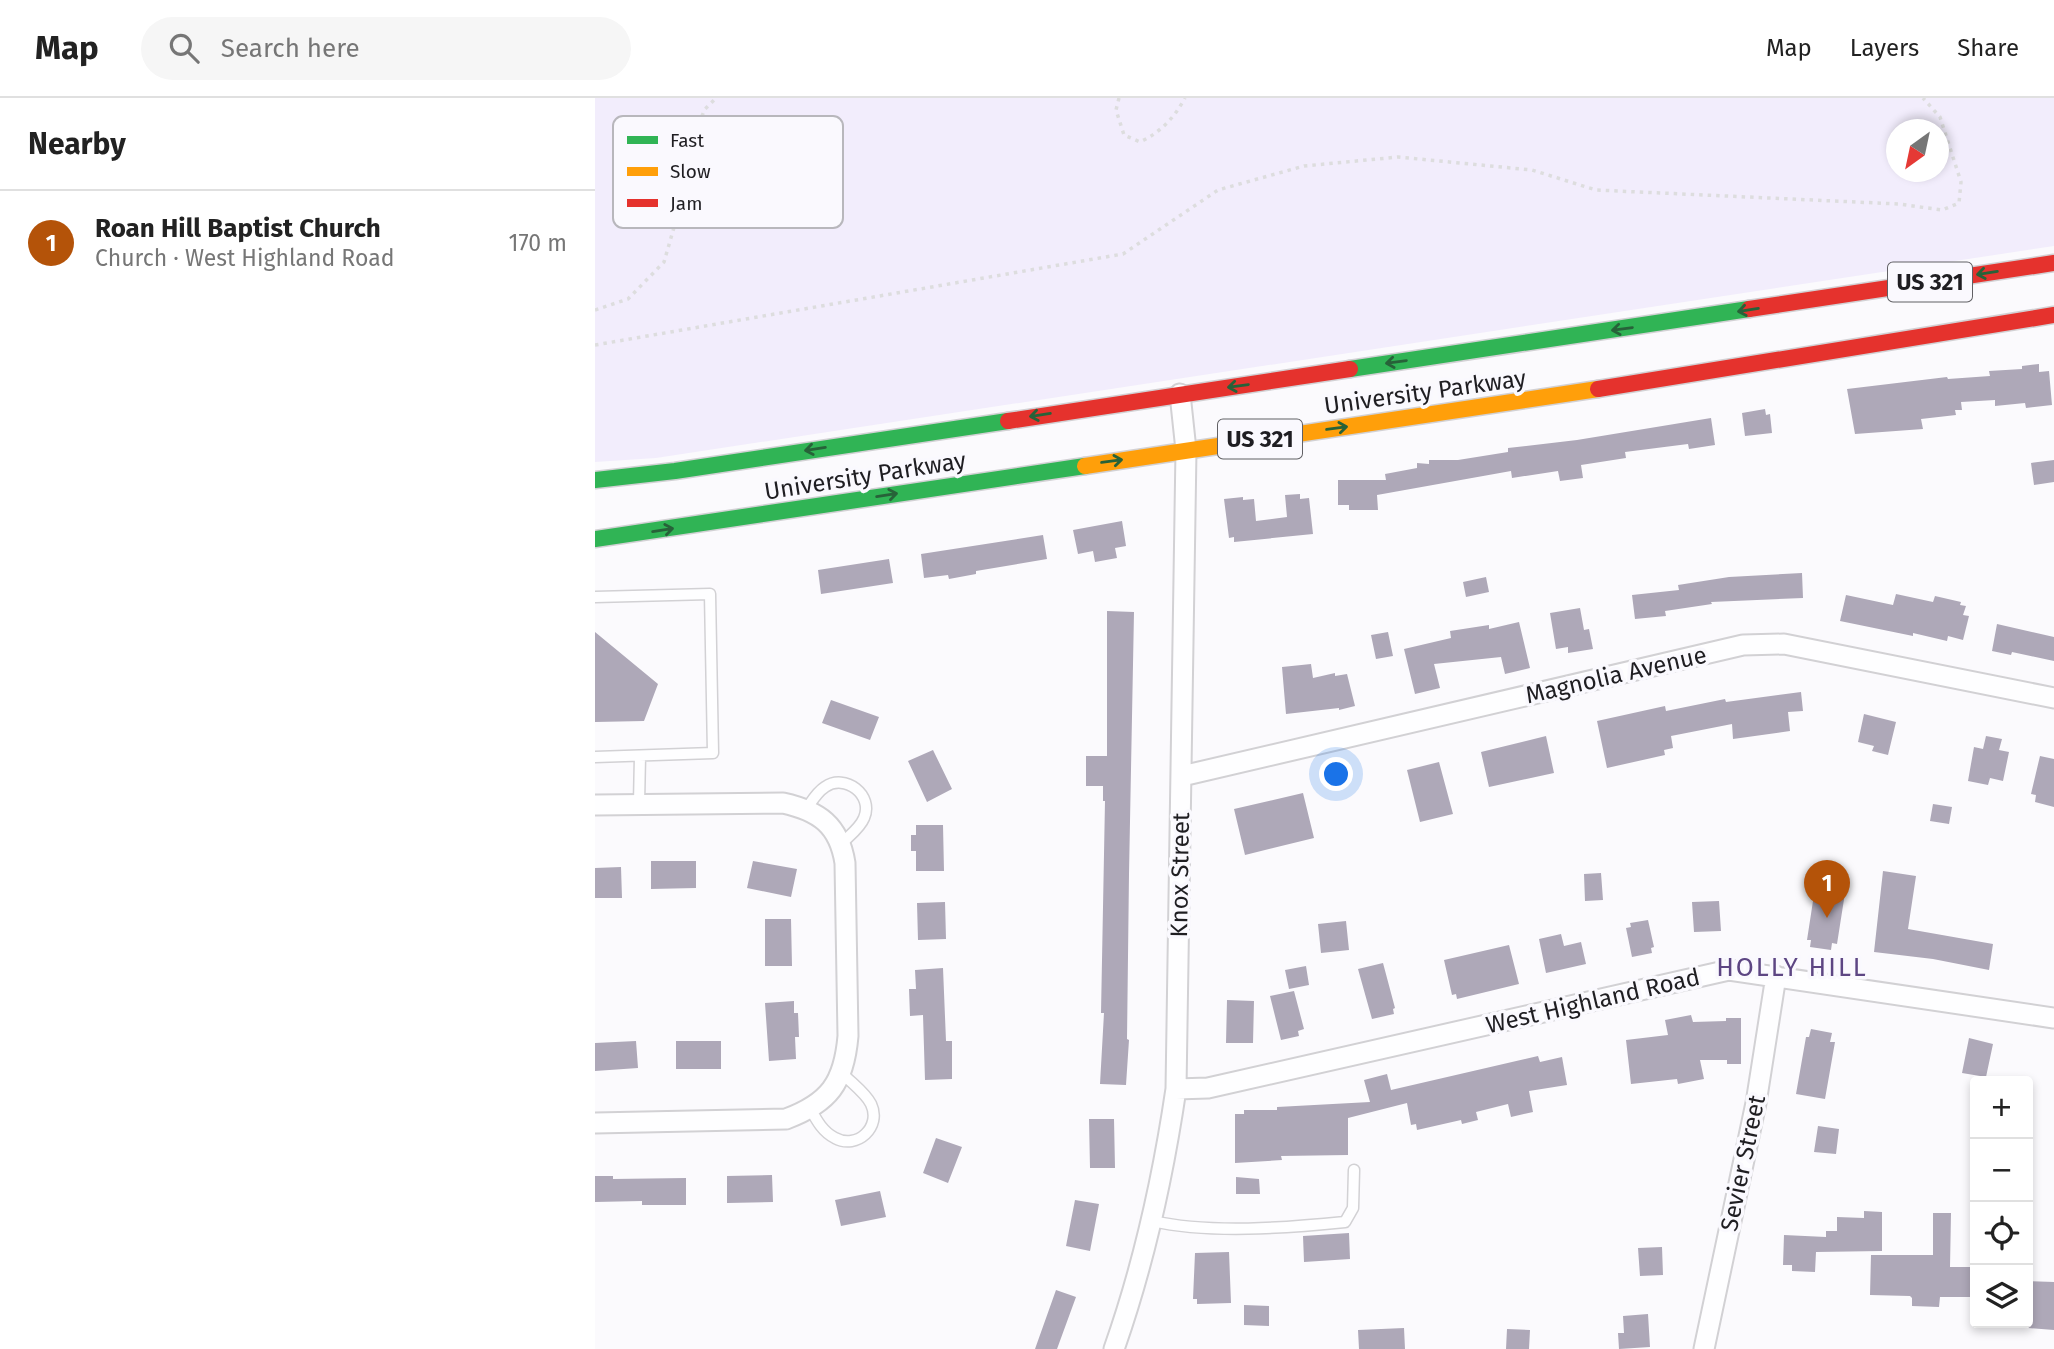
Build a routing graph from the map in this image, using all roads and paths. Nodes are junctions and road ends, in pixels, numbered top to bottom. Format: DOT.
graph roads {
  1 [pos="716,98"];
  2 [pos="1119,98"];
  3 [pos="1185,98"];
  4 [pos="1923,98"];
  5 [pos="702,116"];
  6 [pos="674,228"];
  7 [pos="2054,263"];
  8 [pos="595,310"];
  9 [pos="2054,315"];
  10 [pos="595,345"];
  11 [pos="1693,353"];
  12 [pos="1695,375"];
  13 [pos="1180,394"];
  14 [pos="1186,450"];
  15 [pos="756,457"];
  16 [pos="595,480"];
  17 [pos="759,480"];
  18 [pos="595,539"];
  19 [pos="595,597"];
  20 [pos="2054,698"];
  21 [pos="640,756"];
  22 [pos="595,757"];
  23 [pos="1182,776"];
  24 [pos="639,803"];
  25 [pos="595,805"];
  26 [pos="807,808"];
  27 [pos="842,843"];
  28 [pos="1776,976"];
  29 [pos="2054,1018"];
  30 [pos="841,1072"];
  31 [pos="1176,1088"];
  32 [pos="811,1110"];
  33 [pos="595,1123"];
  34 [pos="1354,1170"];
  35 [pos="1152,1221"];
  36 [pos="1114,1349"];
  37 [pos="1704,1349"];
  1 -- 5 [label="path"];
  2 -- 3 [label="path"];
  4 -- 10 [label="path"];
  6 -- 8 [label="path"];
  7 -- 13 [label="highway, University Parkway / US 321, one-way"];
  9 -- 12 [label="highway, University Parkway / US 321"];
  11 -- 12 [label="highway"];
  14 -- 12 [label="highway, University Parkway / US 321, one-way"];
  13 -- 14 [label="street, Knox Street"];
  13 -- 15 [label="highway, University Parkway / US 321, one-way"];
  18 -- 14 [label="highway, University Parkway / US 321, one-way"];
  14 -- 23 [label="street, Knox Street"];
  15 -- 16 [label="highway, University Parkway / US 321"];
  15 -- 17 [label="highway"];
  19 -- 21 [label="lane"];
  20 -- 23 [label="street, Magnolia Avenue"];
  21 -- 22 [label="lane"];
  21 -- 24 [label="lane"];
  23 -- 31 [label="street, Knox Street"];
  24 -- 25 [label="street"];
  24 -- 26 [label="street"];
  26 -- 27 [label="street"];
  26 -- 27 [label="lane"];
  27 -- 30 [label="street"];
  28 -- 29 [label="street, West Highland Road"];
  28 -- 31 [label="street, West Highland Road"];
  28 -- 37 [label="street, Sevier Street"];
  30 -- 32 [label="street"];
  30 -- 32 [label="lane"];
  31 -- 35 [label="street, Knox Street"];
  32 -- 33 [label="street"];
  34 -- 35 [label="lane"];
  35 -- 36 [label="street, Knox Street"];
}
